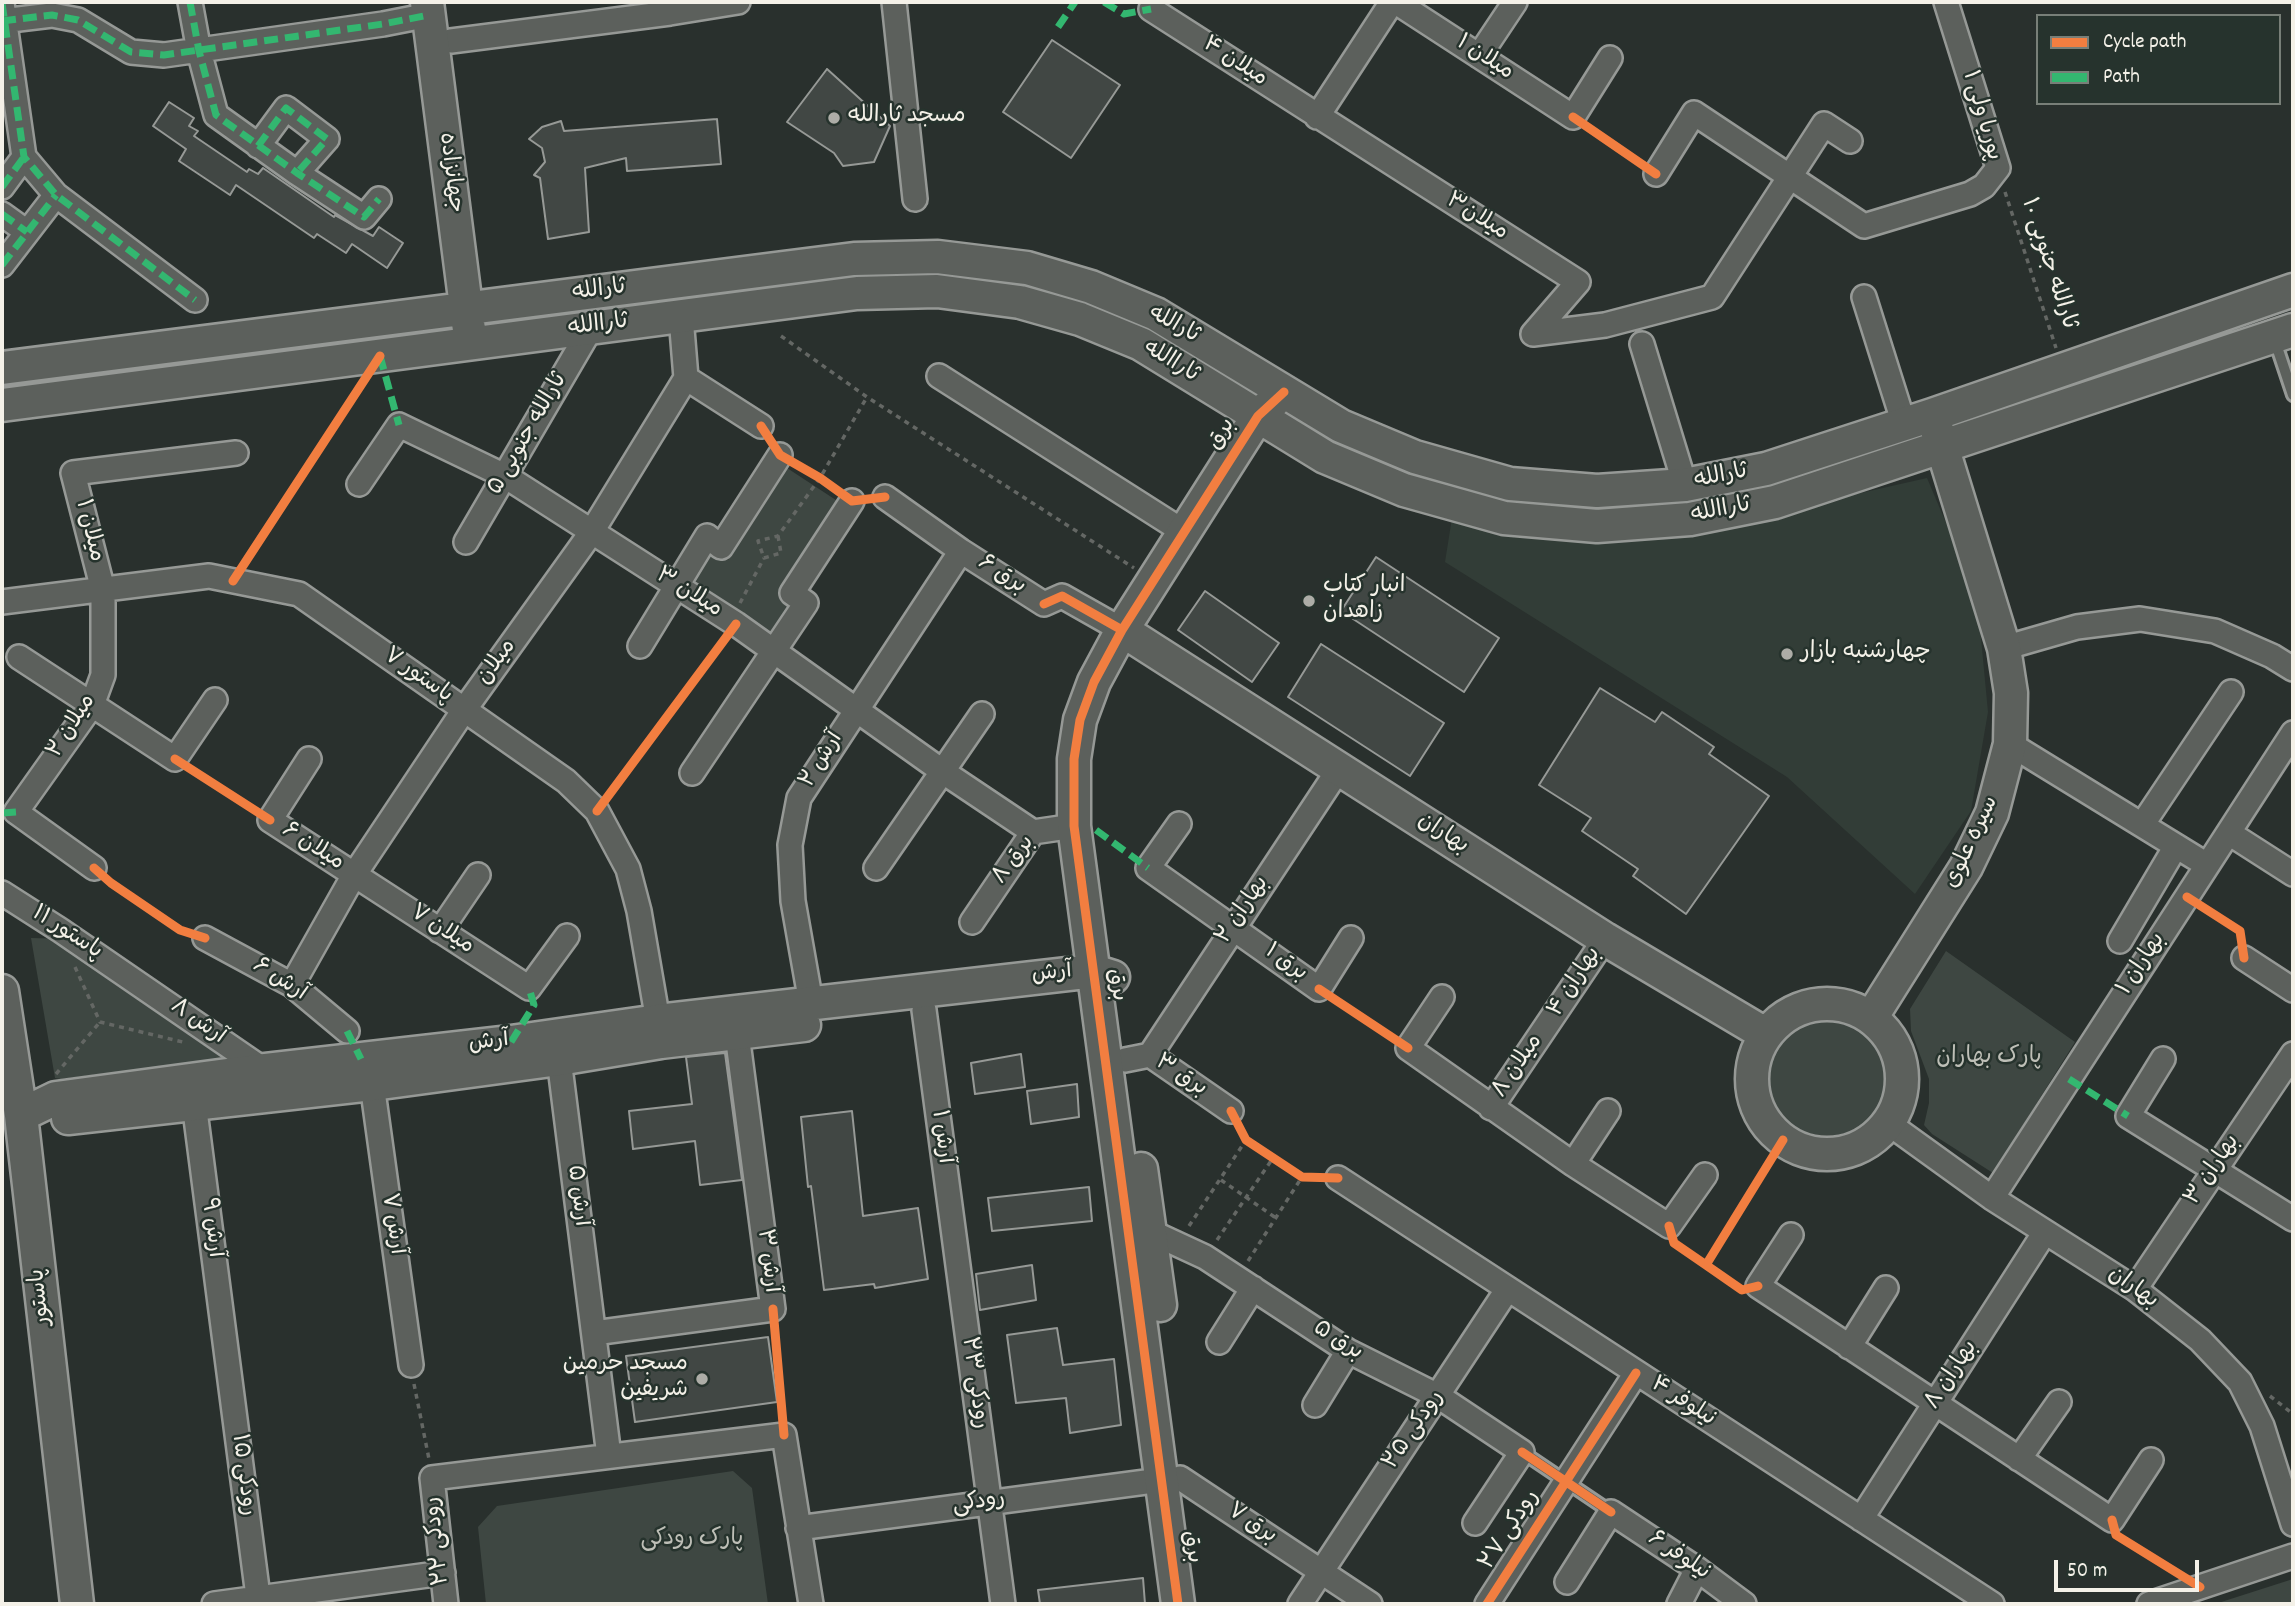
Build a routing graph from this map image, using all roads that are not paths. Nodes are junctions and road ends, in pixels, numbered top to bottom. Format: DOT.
graph roads {
  1 [pos="190,2"];
  2 [pos="738,2"];
  3 [pos="894,2"];
  4 [pos="1394,2"];
  5 [pos="1515,2"];
  6 [pos="1946,2"];
  7 [pos="1151,9"];
  8 [pos="3,15"];
  9 [pos="437,20"];
  10 [pos="199,51"];
  11 [pos="1479,56"];
  12 [pos="1610,58"];
  13 [pos="1317,117"];
  14 [pos="1850,141"];
  15 [pos="258,146"];
  16 [pos="24,157"];
  17 [pos="297,173"];
  18 [pos="1656,174"];
  19 [pos="1789,176"];
  20 [pos="2,187"];
  21 [pos="56,195"];
  22 [pos="379,199"];
  23 [pos="915,199"];
  24 [pos="2,214"];
  25 [pos="27,232"];
  26 [pos="2,265"];
  27 [pos="2293,290"];
  28 [pos="1864,297"];
  29 [pos="195,300"];
  30 [pos="476,307"];
  31 [pos="681,317"];
  32 [pos="591,328"];
  33 [pos="2283,333"];
  34 [pos="481,343"];
  35 [pos="1642,344"];
  36 [pos="2,368"];
  37 [pos="939,376"];
  38 [pos="685,378"];
  39 [pos="1284,392"];
  40 [pos="2293,395"];
  41 [pos="2,405"];
  42 [pos="1918,419"];
  43 [pos="1266,421"];
  44 [pos="761,426"];
  45 [pos="1942,447"];
  46 [pos="236,453"];
  47 [pos="780,455"];
  48 [pos="505,477"];
  49 [pos="359,484"];
  50 [pos="1685,485"];
  51 [pos="885,497"];
  52 [pos="852,501"];
  53 [pos="1184,532"];
  54 [pos="591,533"];
  55 [pos="466,542"];
  56 [pos="961,551"];
  57 [pos="677,586"];
  58 [pos="103,590"];
  59 [pos="2,603"];
  60 [pos="1130,635"];
  61 [pos="640,646"];
  62 [pos="2004,648"];
  63 [pos="776,651"];
  64 [pos="19,657"];
  65 [pos="2293,669"];
  66 [pos="2231,692"];
  67 [pos="215,700"];
  68 [pos="92,705"];
  69 [pos="856,708"];
  70 [pos="464,710"];
  71 [pos="982,714"];
  72 [pos="2293,733"];
  73 [pos="2010,744"];
  74 [pos="309,759"];
  75 [pos="1339,769"];
  76 [pos="942,771"];
  77 [pos="692,773"];
  78 [pos="1179,824"];
  79 [pos="2142,825"];
  80 [pos="1074,826"];
  81 [pos="1032,832"];
  82 [pos="2229,833"];
  83 [pos="2176,846"];
  84 [pos="2207,865"];
  85 [pos="94,868"];
  86 [pos="876,869"];
  87 [pos="2293,874"];
  88 [pos="354,875"];
  89 [pos="478,875"];
  90 [pos="2,892"];
  91 [pos="972,922"];
  92 [pos="1233,927"];
  93 [pos="440,931"];
  94 [pos="567,936"];
  95 [pos="205,938"];
  96 [pos="1351,938"];
  97 [pos="1605,939"];
  98 [pos="2119,941"];
  99 [pos="2244,958"];
  100 [pos="129,976"];
  101 [pos="1101,979"];
  102 [pos="292,985"];
  103 [pos="2293,990"];
  104 [pos="2,991"];
  105 [pos="1442,997"];
  106 [pos="923,1010"];
  107 [pos="813,1013"];
  108 [pos="1871,1018"];
  109 [pos="1548,1026"];
  110 [pos="346,1031"];
  111 [pos="660,1031"];
  112 [pos="737,1034"];
  113 [pos="1765,1034"];
  114 [pos="2293,1054"];
  115 [pos="1138,1057"];
  116 [pos="559,1059"];
  117 [pos="2163,1059"];
  118 [pos="264,1070"];
  119 [pos="372,1084"];
  120 [pos="194,1103"];
  121 [pos="1491,1108"];
  122 [pos="1231,1111"];
  123 [pos="1608,1111"];
  124 [pos="11,1117"];
  125 [pos="1888,1124"];
  126 [pos="1573,1164"];
  127 [pos="2215,1170"];
  128 [pos="1705,1175"];
  129 [pos="1338,1178"];
  130 [pos="1992,1198"];
  131 [pos="2293,1219"];
  132 [pos="2045,1232"];
  133 [pos="1791,1235"];
  134 [pos="1164,1238"];
  135 [pos="957,1265"];
  136 [pos="1245,1282"];
  137 [pos="1886,1288"];
  138 [pos="2135,1289"];
  139 [pos="1507,1290"];
  140 [pos="594,1333"];
  141 [pos="1219,1342"];
  142 [pos="1850,1347"];
  143 [pos="1348,1351"];
  144 [pos="226,1353"];
  145 [pos="411,1365"];
  146 [pos="1636,1373"];
  147 [pos="1438,1396"];
  148 [pos="2059,1402"];
  149 [pos="1936,1403"];
  150 [pos="1315,1405"];
  151 [pos="1522,1452"];
  152 [pos="609,1456"];
  153 [pos="2019,1459"];
  154 [pos="2151,1460"];
  155 [pos="1171,1479"];
  156 [pos="1567,1481"];
  157 [pos="990,1502"];
  158 [pos="1611,1512"];
  159 [pos="1861,1519"];
  160 [pos="1475,1523"];
  161 [pos="2293,1524"];
  162 [pos="798,1528"];
  163 [pos="2293,1556"];
  164 [pos="1697,1569"];
  165 [pos="1321,1572"];
  166 [pos="443,1573"];
  167 [pos="1567,1582"];
  168 [pos="258,1601"];
  169 [pos="77,1604"];
  170 [pos="214,1604"];
  171 [pos="446,1604"];
  172 [pos="811,1604"];
  173 [pos="1003,1604"];
  174 [pos="1178,1604"];
  175 [pos="1196,1604"];
  176 [pos="1300,1604"];
  177 [pos="1370,1604"];
  178 [pos="1487,1604"];
  179 [pos="1679,1604"];
  180 [pos="1744,1604"];
  181 [pos="1992,1604"];
  182 [pos="2149,1604"];
  1 -- 10 [label="street"];
  2 -- 9 [label="street"];
  3 -- 23 [label="street"];
  4 -- 11 [label="street, میلان ۱"];
  4 -- 13 [label="street"];
  5 -- 11 [label="street"];
  6 -- 19 [label="street, پوریا ولی ۱"];
  7 -- 13 [label="street, میلان ۴"];
  8 -- 10 [label="street"];
  8 -- 16 [label="street"];
  9 -- 10 [label="street"];
  9 -- 30 [label="street, جهانزاده"];
  10 -- 15 [label="street"];
  11 -- 12 [label="street, میلان ۱"];
  13 -- 19 [label="street, میلان۳"];
  14 -- 19 [label="street"];
  15 -- 17 [label="street"];
  15 -- 17 [label="street"];
  16 -- 20 [label="street"];
  16 -- 21 [label="street"];
  17 -- 22 [label="street"];
  18 -- 19 [label="street"];
  21 -- 25 [label="street"];
  21 -- 29 [label="street"];
  24 -- 25 [label="street"];
  25 -- 26 [label="street"];
  27 -- 42 [label="street, ثارالله"];
  28 -- 42 [label="street"];
  30 -- 34 [label="street, جهانزاده"];
  30 -- 36 [label="street, ثارالله"];
  30 -- 39 [label="street, ثارالله"];
  31 -- 32 [label="street, ثاراالله"];
  31 -- 38 [label="street"];
  31 -- 43 [label="street, ثاراالله"];
  32 -- 34 [label="street, ثاراالله"];
  32 -- 48 [label="street, ثارالله جنوبی ۵"];
  33 -- 40 [label="lane"];
  33 -- 45 [label="street, ثاراالله"];
  34 -- 41 [label="street, ثاراالله"];
  35 -- 50 [label="street"];
  37 -- 53 [label="street"];
  38 -- 44 [label="street"];
  38 -- 54 [label="street, میلان"];
  39 -- 43 [label="street"];
  39 -- 50 [label="street, ثارالله"];
  42 -- 45 [label="street, سیره علوی"];
  42 -- 50 [label="street, ثارالله"];
  43 -- 45 [label="street, ثاراالله"];
  43 -- 53 [label="street, برق"];
  43 -- 60 [label="street, برق"];
  45 -- 62 [label="street, سیره علوی"];
  46 -- 58 [label="street, میلان ۱"];
  47 -- 57 [label="street"];
  48 -- 49 [label="street, میلان ۳"];
  48 -- 54 [label="street, میلان ۳"];
  48 -- 55 [label="street, ثارالله جنوبی ۵"];
  51 -- 56 [label="street, برق ۶"];
  52 -- 63 [label="street"];
  53 -- 60 [label="street, برق"];
  54 -- 57 [label="street, میلان ۳"];
  54 -- 70 [label="street, میلان"];
  56 -- 60 [label="street, برق ۶"];
  56 -- 69 [label="street, آرش ۲"];
  57 -- 61 [label="street"];
  57 -- 63 [label="street, میلان ۳"];
  58 -- 59 [label="street, پاستور ۷"];
  58 -- 68 [label="street, میلان ۲"];
  58 -- 70 [label="street, پاستور ۷"];
  60 -- 75 [label="street, بهاران"];
  60 -- 80 [label="street, برق"];
  60 -- 101 [label="street, برق"];
  62 -- 65 [label="street"];
  62 -- 73 [label="street, سیره علوی"];
  63 -- 69 [label="street, میلان ۳"];
  63 -- 77 [label="street"];
  64 -- 68 [label="street"];
  66 -- 79 [label="street"];
  67 -- 68 [label="street"];
  68 -- 85 [label="street, میلان ۲"];
  69 -- 76 [label="street, میلان ۳"];
  69 -- 107 [label="street, آرش ۲"];
  70 -- 88 [label="street, میلان"];
  70 -- 111 [label="street, پاستور ۷"];
  71 -- 76 [label="street"];
  72 -- 82 [label="street, بهاران ۱"];
  73 -- 79 [label="street"];
  73 -- 108 [label="street, سیره علوی"];
  74 -- 88 [label="street, میلان ۶"];
  75 -- 92 [label="street, بهاران ۲"];
  75 -- 97 [label="street, بهاران"];
  76 -- 81 [label="street, میلان ۳"];
  76 -- 86 [label="street"];
  78 -- 92 [label="street, برق ۱"];
  79 -- 83 [label="street"];
  80 -- 81 [label="street, برق ۸"];
  80 -- 101 [label="street, برق"];
  81 -- 91 [label="street, برق ۸"];
  82 -- 84 [label="street, بهاران ۱"];
  82 -- 87 [label="street"];
  83 -- 84 [label="street"];
  83 -- 98 [label="street"];
  84 -- 130 [label="street, بهاران ۱"];
  88 -- 93 [label="street, میلان ۷"];
  88 -- 102 [label="street, میلان"];
  89 -- 93 [label="street"];
  90 -- 100 [label="street, پاستور ۱۱"];
  92 -- 96 [label="street, برق ۱"];
  92 -- 115 [label="street, بهاران ۲"];
  93 -- 94 [label="street, میلان ۷"];
  95 -- 102 [label="street, آرش ۶"];
  97 -- 109 [label="street, بهاران ۴"];
  97 -- 113 [label="street, بهاران"];
  99 -- 103 [label="street"];
  100 -- 118 [label="street, آرش ۸"];
  101 -- 106 [label="street, آرش"];
  101 -- 107 [label="street, آرش"];
  101 -- 115 [label="street, برق"];
  101 -- 155 [label="street, برق"];
  102 -- 110 [label="street, آرش ۶"];
  104 -- 124 [label="street, پاستور"];
  105 -- 121 [label="street"];
  106 -- 107 [label="street, آرش"];
  106 -- 135 [label="street, آرش ۱"];
  107 -- 111 [label="street, آرش"];
  107 -- 112 [label="street, آرش"];
  108 -- 113 [label="street"];
  108 -- 125 [label="street"];
  109 -- 121 [label="street, میلان ۸"];
  111 -- 112 [label="street, آرش"];
  111 -- 116 [label="street, آرش"];
  111 -- 118 [label="street, آرش"];
  112 -- 140 [label="street, آرش ۳"];
  113 -- 125 [label="street"];
  114 -- 127 [label="street, بهاران ۳"];
  115 -- 122 [label="street, برق ۳"];
  115 -- 134 [label="street, برق"];
  116 -- 119 [label="street, آرش"];
  116 -- 140 [label="street, آرش ۵"];
  117 -- 127 [label="street"];
  118 -- 124 [label="street, آرش"];
  119 -- 120 [label="street, آرش"];
  119 -- 145 [label="street, آرش ۷"];
  120 -- 124 [label="street, آرش"];
  120 -- 144 [label="street, آرش ۹"];
  121 -- 126 [label="street"];
  123 -- 126 [label="street"];
  124 -- 169 [label="street, پاستور"];
  125 -- 130 [label="street, بهاران"];
  126 -- 128 [label="street"];
  127 -- 131 [label="street"];
  127 -- 138 [label="street, بهاران ۳"];
  129 -- 139 [label="street, نیلوفر ۴"];
  130 -- 132 [label="street, بهاران"];
  132 -- 138 [label="street, بهاران"];
  132 -- 149 [label="street, بهاران ۸"];
  133 -- 142 [label="street"];
  134 -- 136 [label="street, برق ۵"];
  134 -- 155 [label="street, برق"];
  135 -- 157 [label="street, رودکی ۲۳"];
  136 -- 141 [label="street"];
  136 -- 143 [label="street, برق ۵"];
  137 -- 142 [label="street"];
  138 -- 161 [label="street, بهاران"];
  139 -- 146 [label="street, نیلوفر ۴"];
  139 -- 147 [label="street, رودکی ۲۵"];
  140 -- 152 [label="street, آرش ۵"];
  142 -- 149 [label="street"];
  143 -- 147 [label="street, برق ۵"];
  143 -- 150 [label="street"];
  144 -- 168 [label="street, رودکی ۱۵"];
  146 -- 156 [label="street, رودکی ۲۷"];
  146 -- 159 [label="street, نیلوفر ۴"];
  147 -- 151 [label="street, برق ۵"];
  147 -- 165 [label="street, رودکی ۲۵"];
  148 -- 153 [label="street"];
  149 -- 153 [label="street"];
  149 -- 159 [label="street, بهاران ۸"];
  151 -- 156 [label="lane"];
  151 -- 160 [label="street"];
  152 -- 162 [label="street"];
  152 -- 166 [label="street, رودکی ۲۲"];
  153 -- 154 [label="street"];
  155 -- 157 [label="street, رودکی"];
  155 -- 165 [label="street, برق ۷"];
  155 -- 174 [label="street, برق"];
  155 -- 175 [label="street, برق"];
  156 -- 158 [label="lane"];
  156 -- 178 [label="street, رودکی ۲۷"];
  157 -- 162 [label="street, رودکی"];
  157 -- 173 [label="street, رودکی ۲۳"];
  158 -- 164 [label="street, نیلوفر ۶"];
  158 -- 167 [label="street"];
  159 -- 181 [label="street, نیلوفر ۴"];
  162 -- 172 [label="street"];
  163 -- 182 [label="street"];
  164 -- 179 [label="street"];
  164 -- 180 [label="street, نیلوفر ۶"];
  165 -- 176 [label="street, رودکی ۲۵"];
  165 -- 177 [label="street, برق ۷"];
  166 -- 168 [label="street"];
  166 -- 171 [label="street, رودکی ۲۲"];
  168 -- 170 [label="street"];
}
